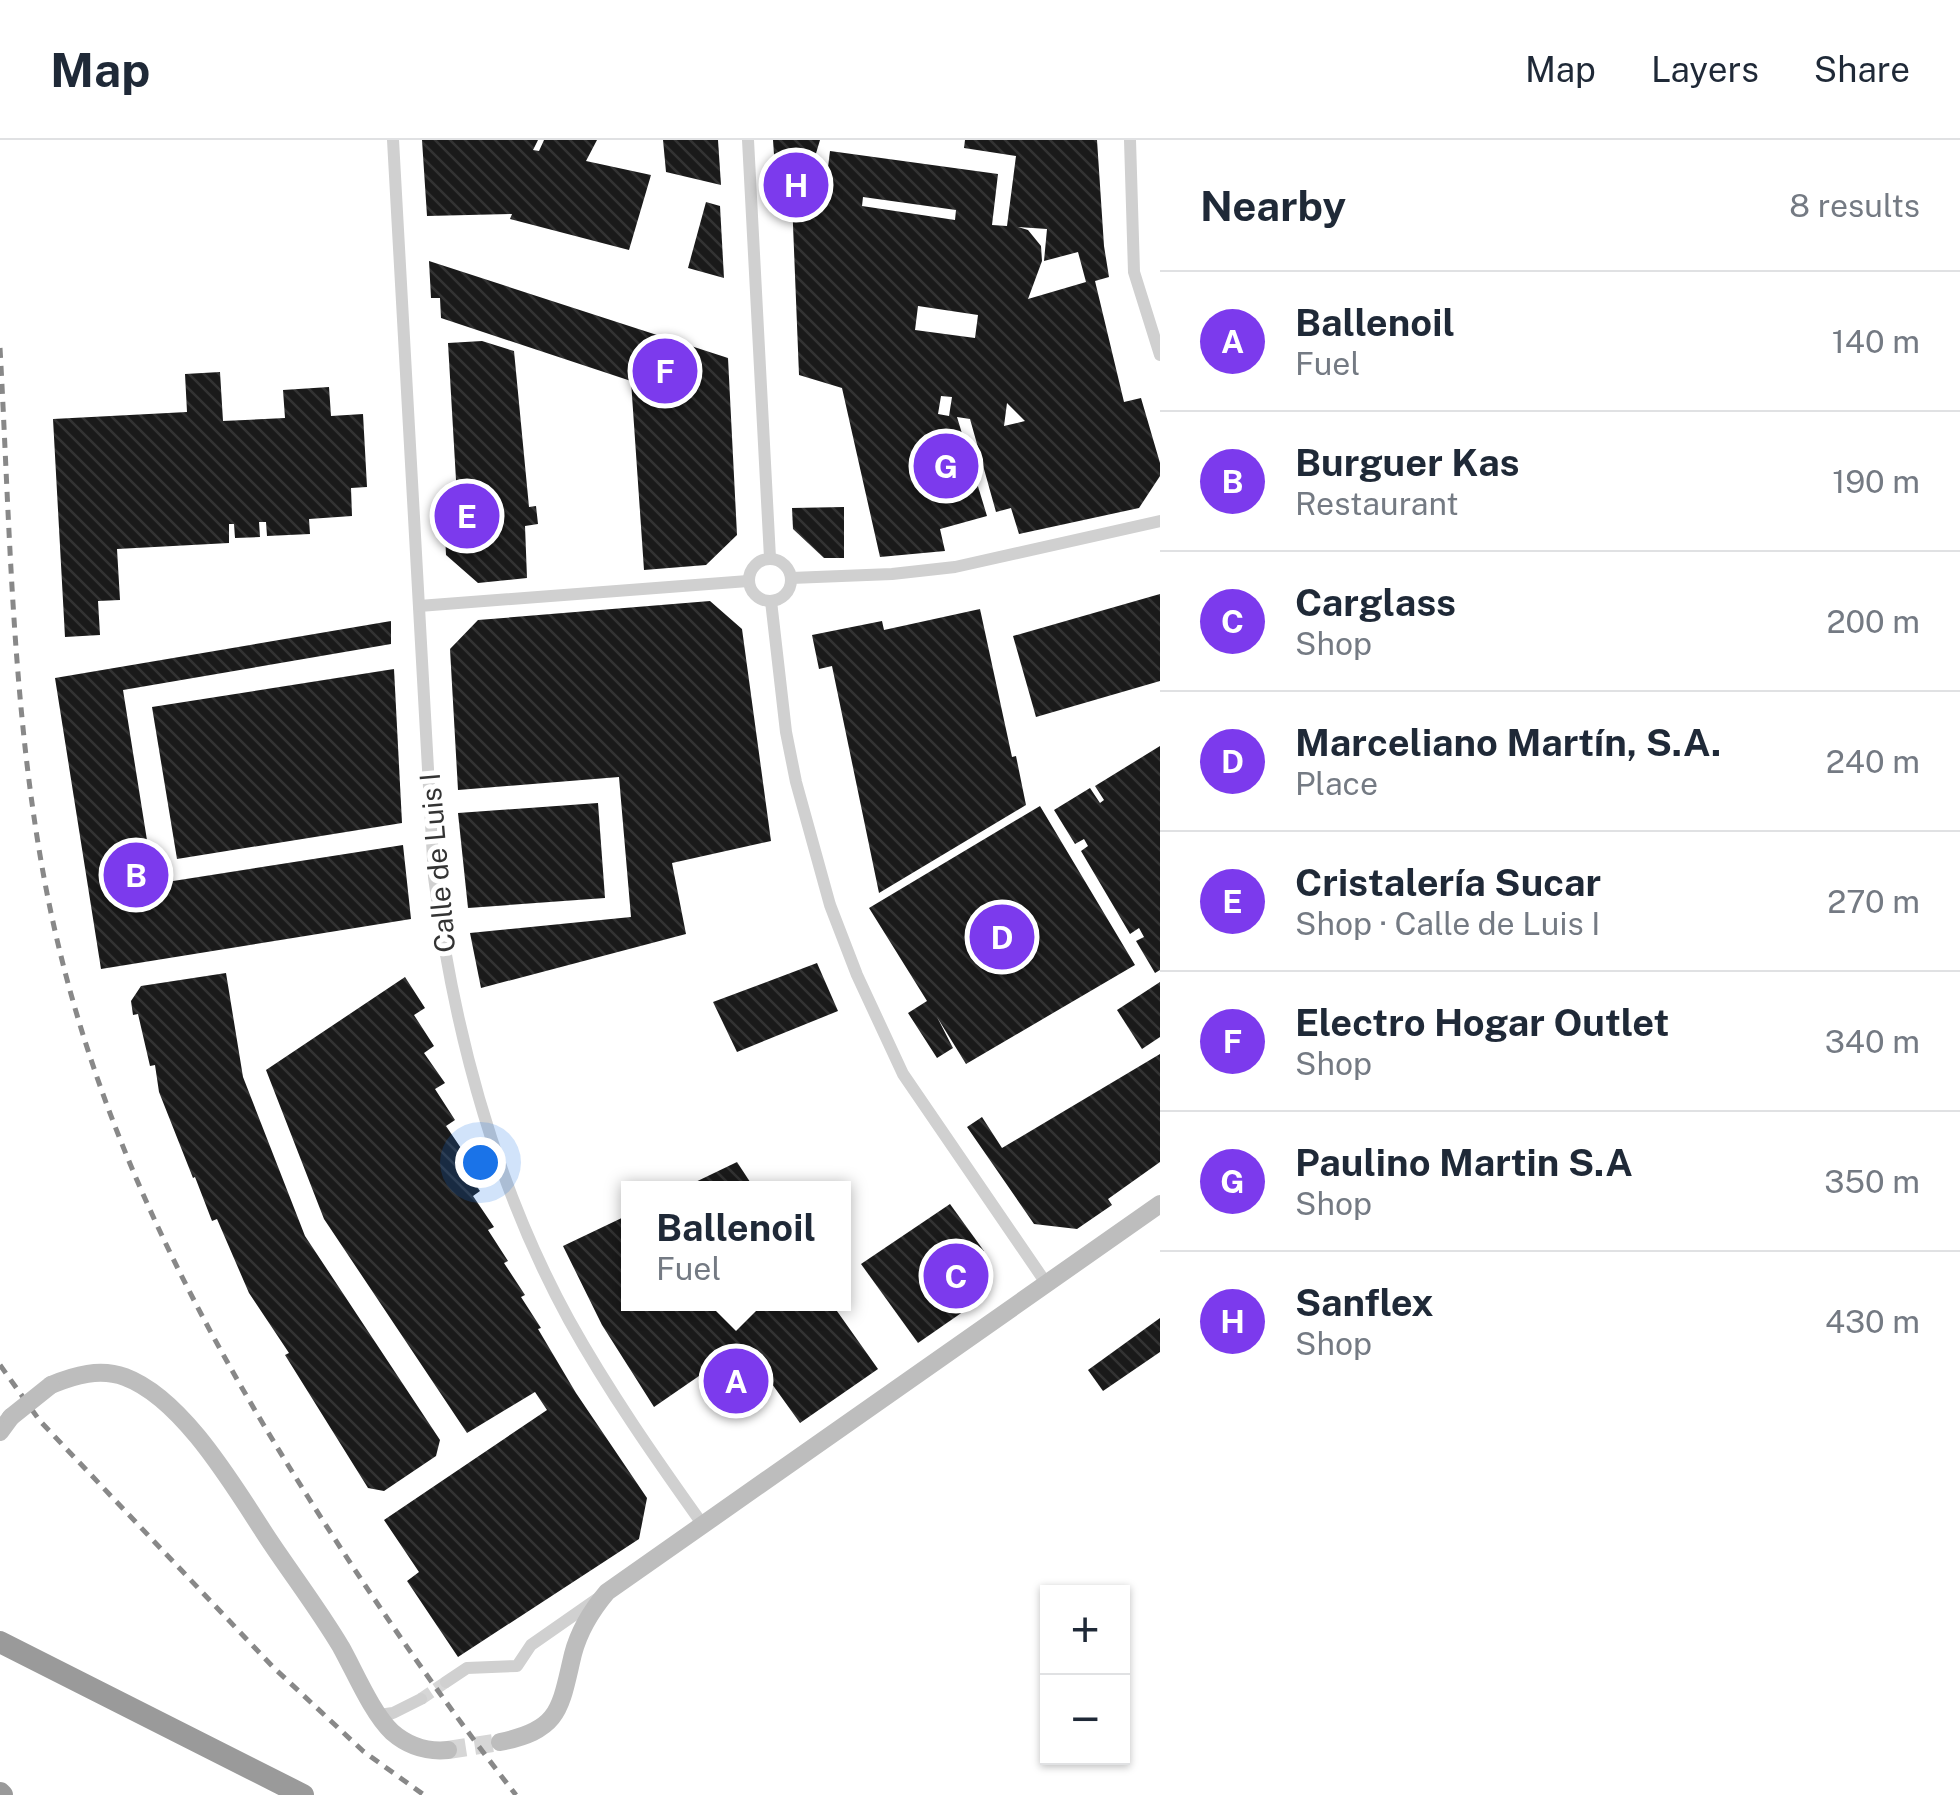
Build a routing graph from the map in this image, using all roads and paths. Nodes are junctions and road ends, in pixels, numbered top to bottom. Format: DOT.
graph roads {
  1 [pos="393,140"];
  2 [pos="748,140"];
  3 [pos="1130,140"];
  4 [pos="1160,355"];
  5 [pos="1160,521"];
  6 [pos="770,558"];
  7 [pos="791,578"];
  8 [pos="748,581"];
  9 [pos="771,601"];
  10 [pos="419,606"];
  11 [pos="1160,1204"];
  12 [pos="1046,1283"];
  13 [pos="5,1424"];
  14 [pos="704,1525"];
  15 [pos="607,1592"];
  16 [pos="0,1642"];
  17 [pos="446,1682"];
  18 [pos="421,1699"];
  19 [pos="379,1715"];
  20 [pos="500,1742"];
  21 [pos="212,1750"];
  22 [pos="448,1750"];
  23 [pos="280,1795"];
  24 [pos="303,1795"];
  1 -- 10 [label="street, Calle de Luis I"];
  2 -- 6 [label="street"];
  3 -- 4 [label="street"];
  5 -- 7 [label="street"];
  6 -- 7 [label="street"];
  6 -- 8 [label="street"];
  7 -- 9 [label="street"];
  8 -- 9 [label="street"];
  8 -- 10 [label="street"];
  9 -- 12 [label="street"];
  10 -- 14 [label="street, Calle de Luis I"];
  11 -- 12 [label="street"];
  12 -- 14 [label="street"];
  13 -- 19 [label="street, bridge"];
  14 -- 15 [label="street"];
  15 -- 17 [label="street"];
  15 -- 20 [label="street"];
  16 -- 21 [label="highway"];
  18 -- 19 [label="street"];
  19 -- 22 [label="street"];
  21 -- 23 [label="highway"];
  21 -- 24 [label="highway"];
}
